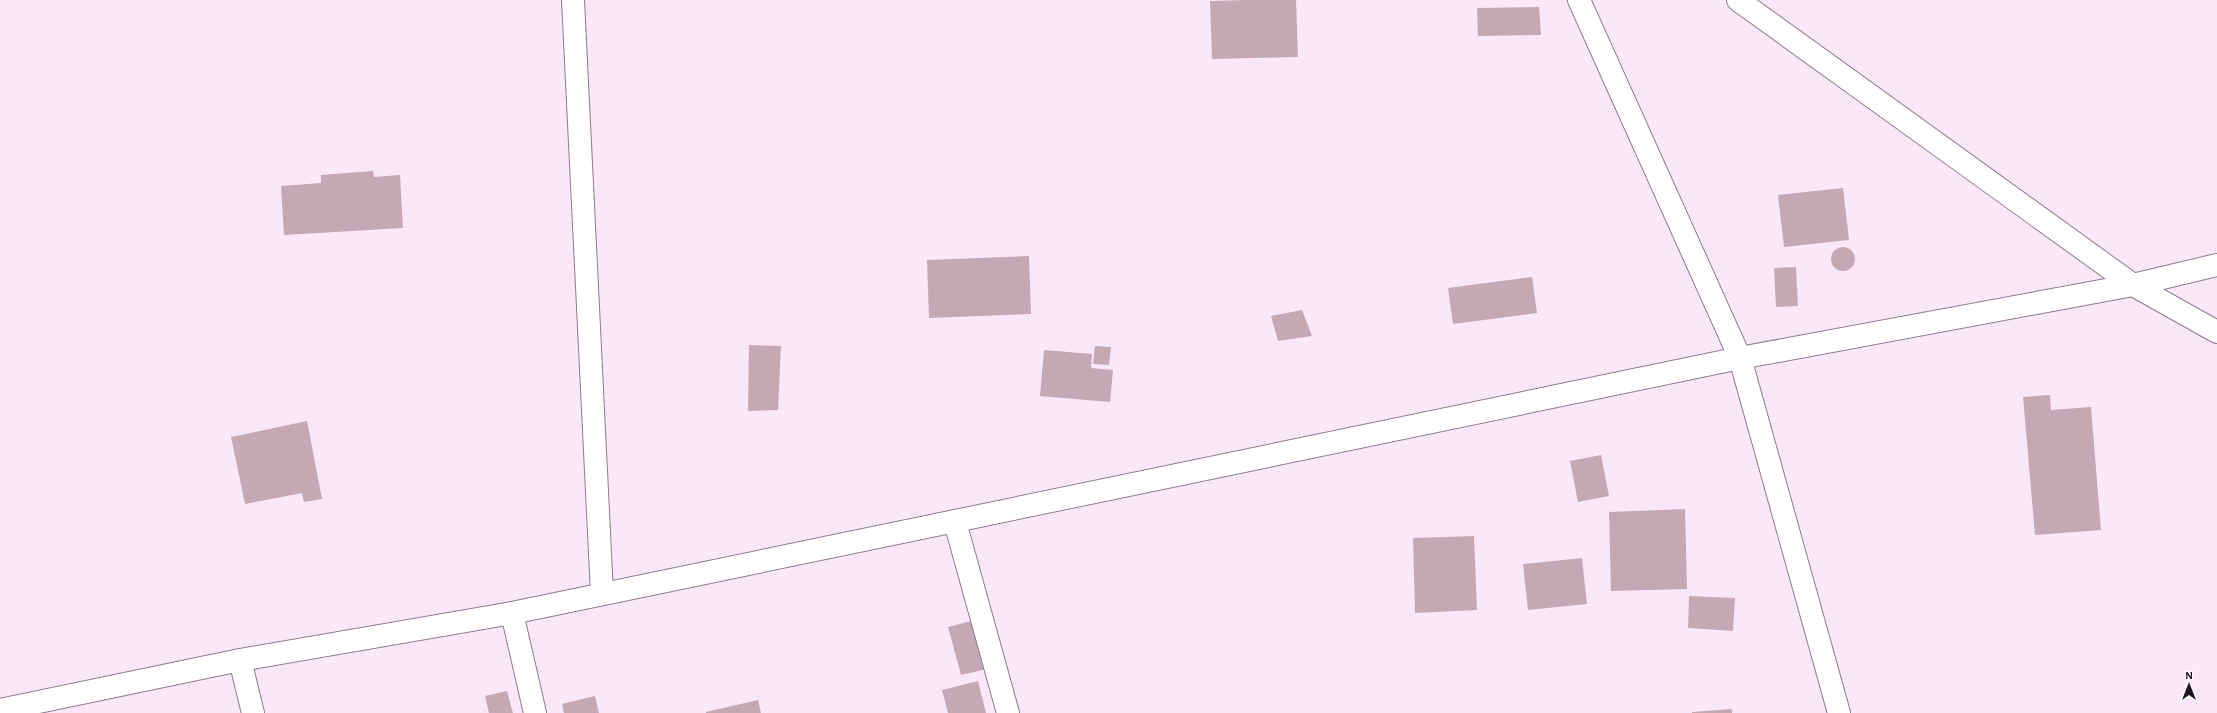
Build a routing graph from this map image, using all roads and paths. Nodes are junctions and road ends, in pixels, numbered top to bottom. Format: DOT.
graph roads {
  1 [pos="573,0"];
  2 [pos="1579,0"];
  3 [pos="1738,0"];
  4 [pos="2217,265"];
  5 [pos="2132,285"];
  6 [pos="2217,332"];
  7 [pos="1740,358"];
  8 [pos="955,522"];
  9 [pos="602,594"];
  10 [pos="512,613"];
  11 [pos="240,660"];
  12 [pos="0,710"];
  13 [pos="253,713"];
  14 [pos="536,713"];
  15 [pos="1008,713"];
  16 [pos="1839,713"];
  1 -- 9 [label="street"];
  2 -- 7 [label="street"];
  3 -- 5 [label="street"];
  4 -- 5 [label="street"];
  5 -- 6 [label="street"];
  5 -- 7 [label="street"];
  7 -- 8 [label="street"];
  7 -- 16 [label="street"];
  8 -- 9 [label="street"];
  8 -- 15 [label="street"];
  9 -- 10 [label="street"];
  10 -- 11 [label="street"];
  10 -- 14 [label="street"];
  11 -- 12 [label="street"];
  11 -- 13 [label="street"];
}
